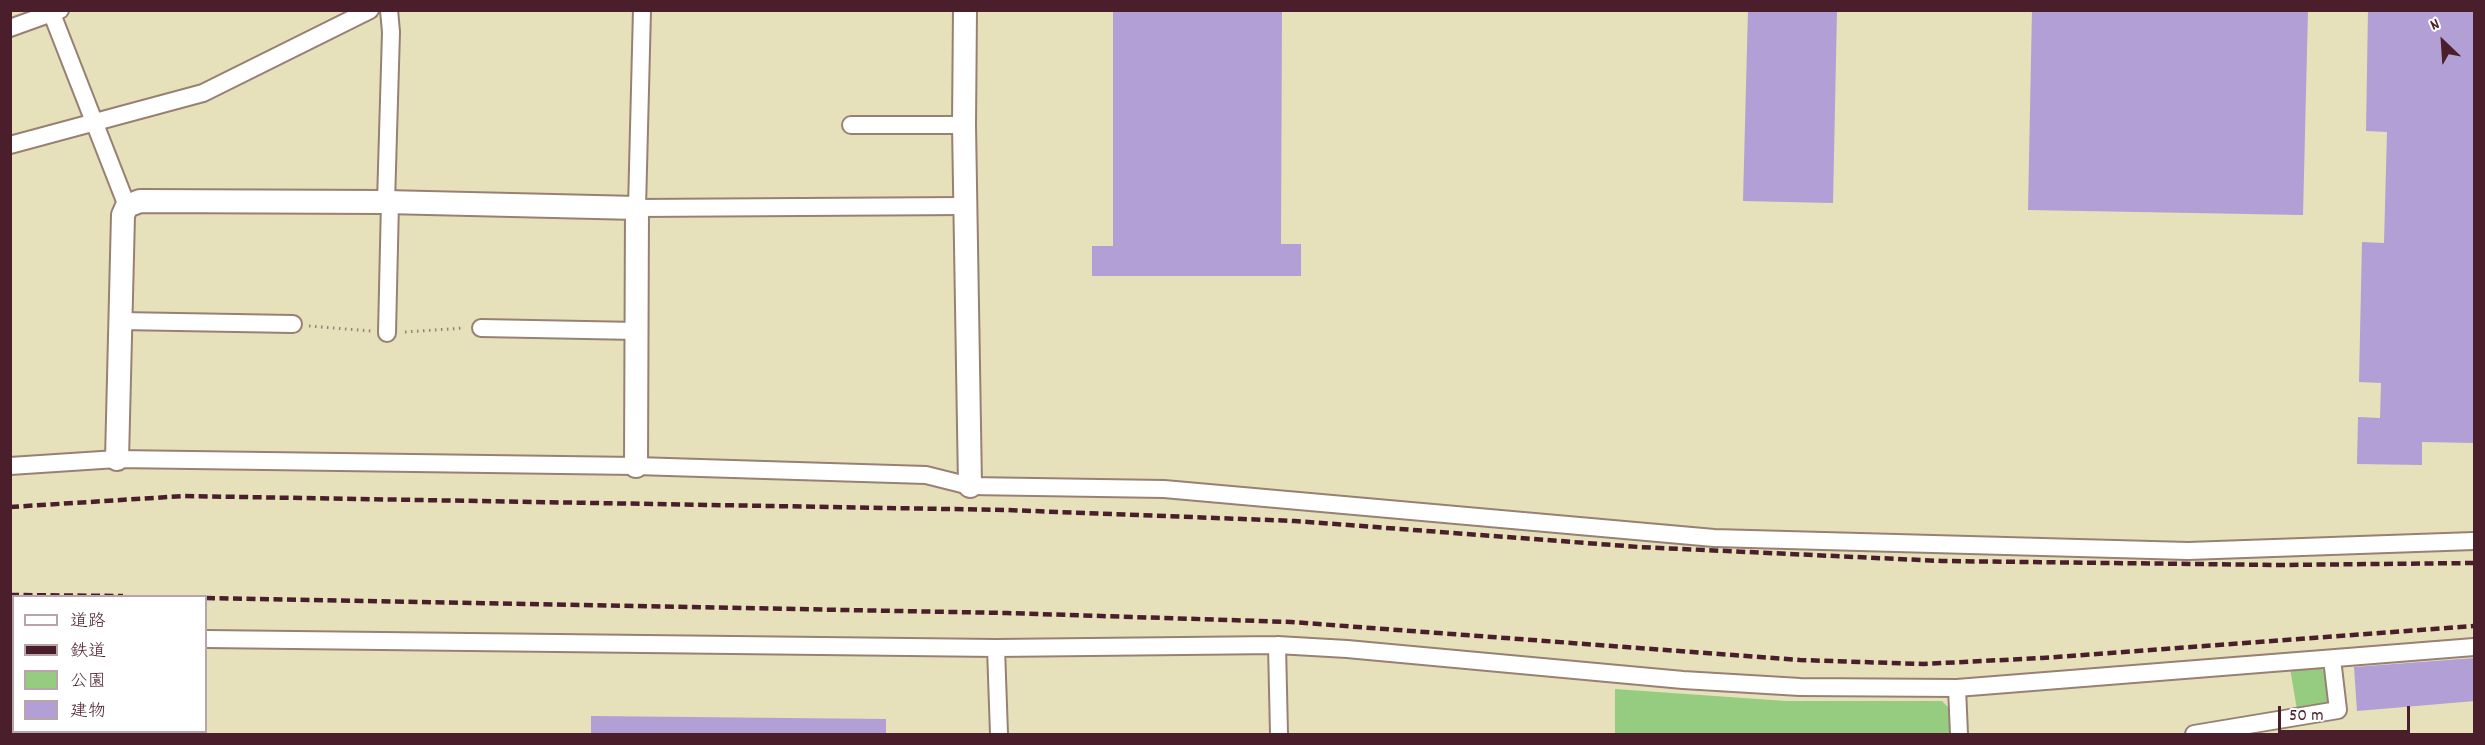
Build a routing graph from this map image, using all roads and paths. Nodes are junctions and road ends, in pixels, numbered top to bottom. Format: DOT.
graph roads {
  1 [pos="370,10"];
  2 [pos="390,10"];
  3 [pos="642,10"];
  4 [pos="965,10"];
  5 [pos="56,12"];
  6 [pos="10,28"];
  7 [pos="93,122"];
  8 [pos="851,125"];
  9 [pos="964,125"];
  10 [pos="10,145"];
  11 [pos="388,202"];
  12 [pos="127,206"];
  13 [pos="966,206"];
  14 [pos="637,208"];
  15 [pos="120,321"];
  16 [pos="292,324"];
  17 [pos="481,327"];
  18 [pos="637,331"];
  19 [pos="387,333"];
  20 [pos="117,459"];
  21 [pos="10,466"];
  22 [pos="636,466"];
  23 [pos="970,486"];
  24 [pos="2475,541"];
  25 [pos="207,639"];
  26 [pos="1277,645"];
  27 [pos="2475,647"];
  28 [pos="996,648"];
  29 [pos="2332,659"];
  30 [pos="1957,688"];
  31 [pos="999,735"];
  32 [pos="1279,735"];
  33 [pos="1959,735"];
  34 [pos="2194,735"];
  1 -- 7 [label="street"];
  2 -- 11 [label="street"];
  3 -- 14 [label="street"];
  4 -- 9 [label="street"];
  5 -- 6 [label="street"];
  5 -- 7 [label="street"];
  7 -- 10 [label="street"];
  7 -- 12 [label="street"];
  8 -- 9 [label="street"];
  9 -- 13 [label="street"];
  11 -- 12 [label="street"];
  11 -- 14 [label="street"];
  11 -- 19 [label="street"];
  12 -- 15 [label="street"];
  13 -- 14 [label="street"];
  13 -- 23 [label="street"];
  14 -- 18 [label="street"];
  15 -- 16 [label="street"];
  15 -- 20 [label="street"];
  17 -- 18 [label="street"];
  18 -- 22 [label="street"];
  20 -- 21 [label="street"];
  20 -- 22 [label="street"];
  22 -- 23 [label="street"];
  23 -- 24 [label="street"];
  25 -- 28 [label="street"];
  26 -- 28 [label="street"];
  26 -- 30 [label="street"];
  26 -- 32 [label="street"];
  27 -- 29 [label="street"];
  28 -- 31 [label="street"];
  29 -- 30 [label="street"];
  29 -- 34 [label="street"];
  30 -- 33 [label="street"];
}
